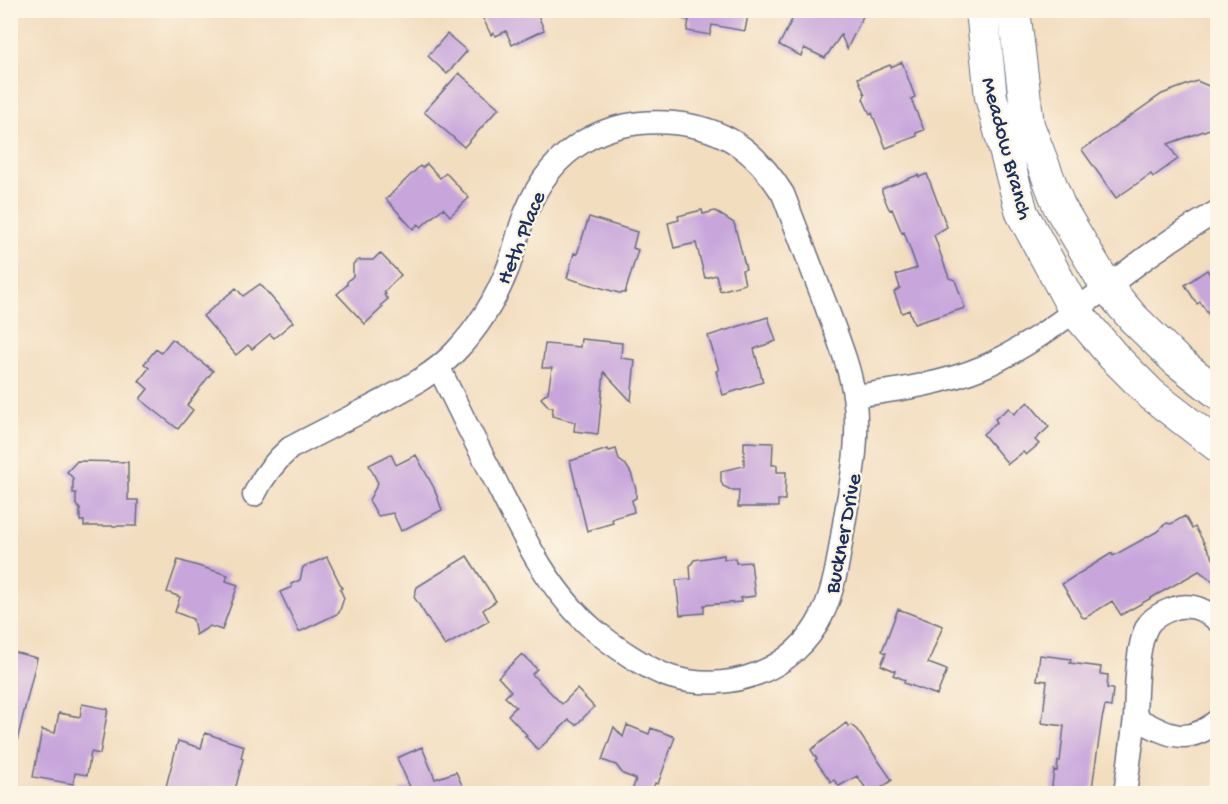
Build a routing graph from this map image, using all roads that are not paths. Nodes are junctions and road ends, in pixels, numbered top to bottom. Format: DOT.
graph roads {
  1 [pos="982,10"];
  2 [pos="1014,10"];
  3 [pos="1218,211"];
  4 [pos="1107,286"];
  5 [pos="1075,311"];
  6 [pos="439,368"];
  7 [pos="1218,393"];
  8 [pos="854,396"];
  9 [pos="1218,446"];
  10 [pos="255,495"];
  11 [pos="1218,621"];
  12 [pos="1135,718"];
  13 [pos="1218,720"];
  14 [pos="1125,794"];
  1 -- 5 [label="main road, Meadow Branch"];
  2 -- 4 [label="main road, Meadow Branch"];
  3 -- 4 [label="street"];
  4 -- 5 [label="street"];
  4 -- 7 [label="main road, Meadow Branch"];
  5 -- 8 [label="street"];
  5 -- 9 [label="main road, Meadow Branch"];
  6 -- 8 [label="street, Heth Place"];
  6 -- 8 [label="street, Buckner Drive"];
  6 -- 10 [label="street, Heth Place"];
  11 -- 12 [label="street"];
  12 -- 13 [label="street"];
  12 -- 14 [label="street"];
}
